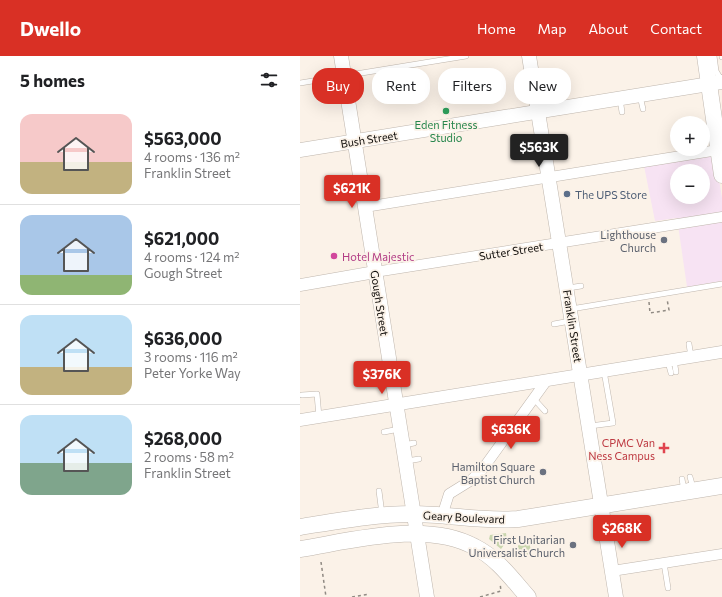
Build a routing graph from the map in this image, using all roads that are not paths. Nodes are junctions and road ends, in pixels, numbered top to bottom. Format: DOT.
graph roads {
  1 [pos="341,56"];
  2 [pos="466,56"];
  3 [pos="529,56"];
  4 [pos="706,56"];
  5 [pos="714,56"];
  6 [pos="343,68"];
  7 [pos="364,73"];
  8 [pos="312,81"];
  9 [pos="718,82"];
  10 [pos="300,83"];
  11 [pos="348,104"];
  12 [pos="538,112"];
  13 [pos="354,141"];
  14 [pos="300,150"];
  15 [pos="718,150"];
  16 [pos="722,175"];
  17 [pos="549,177"];
  18 [pos="365,207"];
  19 [pos="722,217"];
  20 [pos="559,243"];
  21 [pos="375,272"];
  22 [pos="722,284"];
  23 [pos="300,285"];
  24 [pos="581,286"];
  25 [pos="567,288"];
  26 [pos="571,315"];
  27 [pos="554,324"];
  28 [pos="689,344"];
  29 [pos="722,352"];
  30 [pos="691,357"];
  31 [pos="671,360"];
  32 [pos="604,371"];
  33 [pos="674,373"];
  34 [pos="580,375"];
  35 [pos="547,380"];
  36 [pos="302,395"];
  37 [pos="534,399"];
  38 [pos="396,404"];
  39 [pos="545,411"];
  40 [pos="319,417"];
  41 [pos="300,420"];
  42 [pos="589,427"];
  43 [pos="400,429"];
  44 [pos="384,432"];
  45 [pos="420,459"];
  46 [pos="406,461"];
  47 [pos="722,486"];
  48 [pos="379,491"];
  49 [pos="601,506"];
  50 [pos="414,514"];
  51 [pos="382,515"];
  52 [pos="442,516"];
  53 [pos="300,527"];
  54 [pos="417,534"];
  55 [pos="300,549"];
  56 [pos="722,554"];
  57 [pos="664,563"];
  58 [pos="612,571"];
  59 [pos="668,588"];
  60 [pos="427,597"];
  61 [pos="528,597"];
  62 [pos="616,597"];
  1 -- 6 [label="main road, Gough Street"];
  2 -- 7 [label="lane"];
  3 -- 12 [label="main road, Franklin Street"];
  4 -- 9 [label="main road"];
  5 -- 9 [label="lane"];
  8 -- 10 [label="lane"];
  9 -- 12 [label="main road, Bush Street"];
  9 -- 15 [label="main road"];
  11 -- 13 [label="main road, Gough Street"];
  12 -- 13 [label="main road, Bush Street"];
  12 -- 17 [label="main road, Franklin Street"];
  13 -- 14 [label="main road, Bush Street"];
  13 -- 18 [label="main road, Gough Street"];
  15 -- 16 [label="main road"];
  15 -- 17 [label="street"];
  17 -- 18 [label="street"];
  17 -- 20 [label="main road, Franklin Street"];
  18 -- 21 [label="main road, Gough Street"];
  19 -- 20 [label="street, Sutter Street"];
  20 -- 21 [label="street, Sutter Street"];
  20 -- 25 [label="main road, Franklin Street"];
  21 -- 23 [label="street, Sutter Street"];
  21 -- 38 [label="main road, Gough Street"];
  22 -- 26 [label="lane"];
  24 -- 25 [label="lane"];
  25 -- 26 [label="main road, Franklin Street"];
  26 -- 27 [label="lane"];
  26 -- 34 [label="main road, Franklin Street"];
  28 -- 30 [label="lane"];
  29 -- 30 [label="street"];
  30 -- 31 [label="street"];
  31 -- 32 [label="street"];
  31 -- 33 [label="lane"];
  32 -- 34 [label="street"];
  32 -- 42 [label="lane"];
  34 -- 35 [label="street"];
  34 -- 42 [label="main road, Franklin Street"];
  35 -- 37 [label="street"];
  35 -- 38 [label="street"];
  36 -- 40 [label="lane"];
  37 -- 39 [label="lane"];
  37 -- 52 [label="street"];
  38 -- 40 [label="street"];
  38 -- 43 [label="main road, Gough Street"];
  40 -- 41 [label="street"];
  42 -- 49 [label="main road, Franklin Street"];
  43 -- 44 [label="lane"];
  43 -- 46 [label="main road, Gough Street"];
  45 -- 46 [label="lane"];
  46 -- 50 [label="main road, Gough Street"];
  47 -- 49 [label="main road, Geary Boulevard"];
  48 -- 51 [label="lane"];
  49 -- 52 [label="main road, Geary Boulevard"];
  49 -- 58 [label="main road, Franklin Street"];
  50 -- 51 [label="main road, Geary Boulevard"];
  50 -- 52 [label="main road, Geary Boulevard"];
  50 -- 54 [label="main road, Gough Street"];
  51 -- 53 [label="main road, Geary Boulevard"];
  54 -- 55 [label="main road, Geary Boulevard"];
  54 -- 60 [label="main road, Gough Street"];
  54 -- 61 [label="main road, Geary Boulevard"];
  56 -- 57 [label="street"];
  57 -- 58 [label="street"];
  57 -- 59 [label="lane"];
  58 -- 62 [label="main road, Franklin Street"];
}
